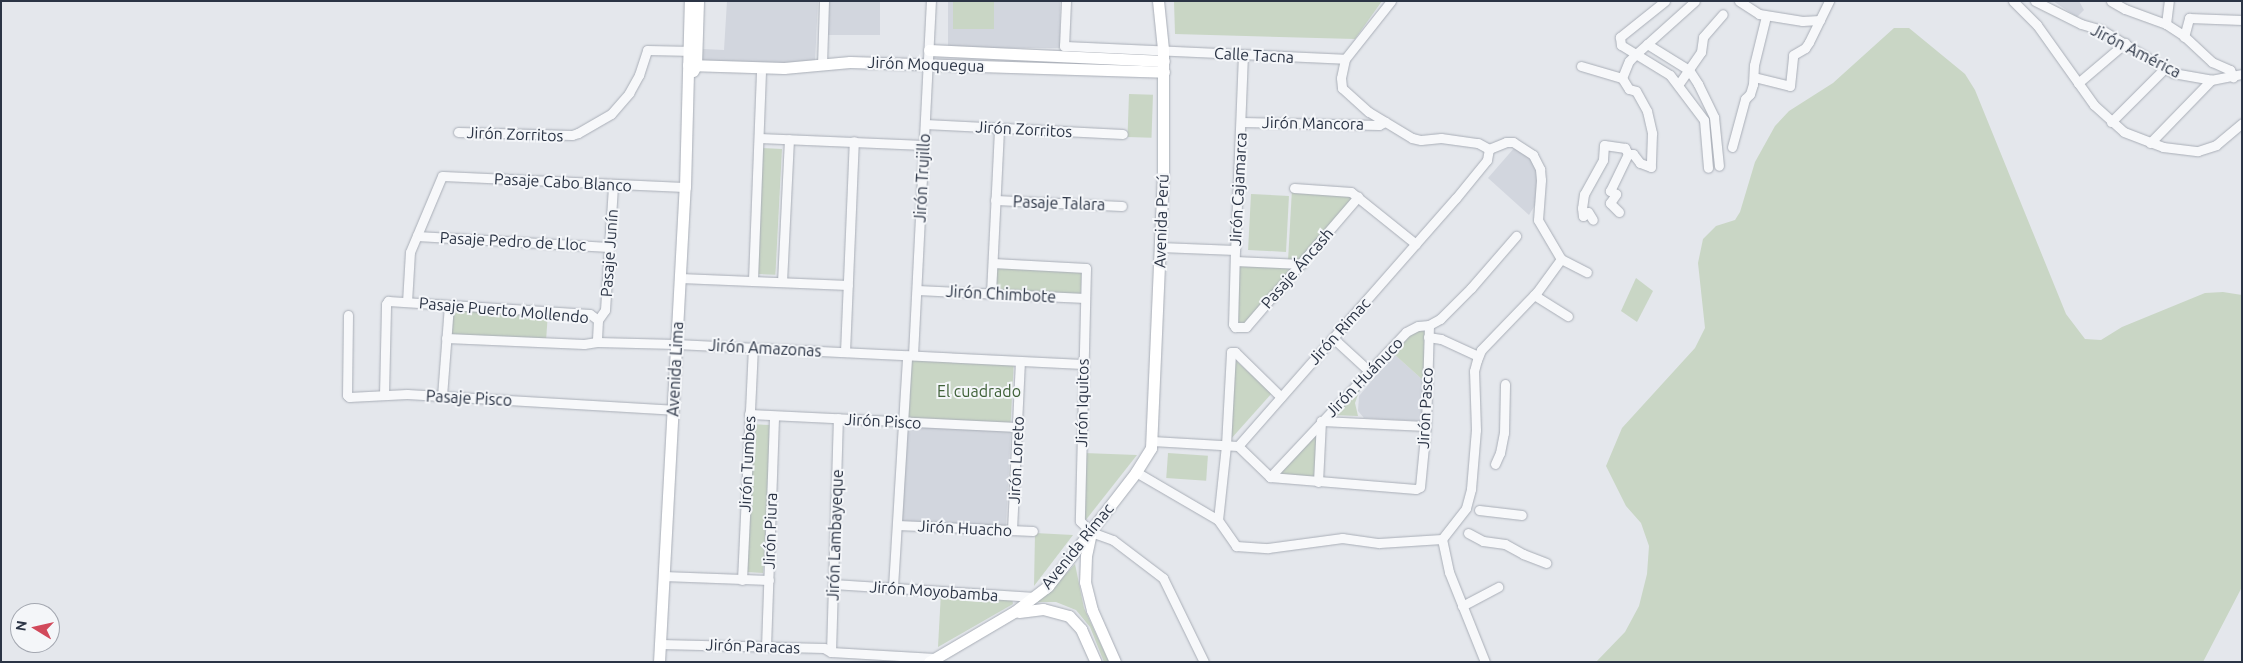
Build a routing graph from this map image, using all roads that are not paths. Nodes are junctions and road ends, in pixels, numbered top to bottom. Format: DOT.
graph roads {
  1 [pos="690,1"];
  2 [pos="698,1"];
  3 [pos="824,1"];
  4 [pos="931,1"];
  5 [pos="1066,1"];
  6 [pos="1158,1"];
  7 [pos="1391,1"];
  8 [pos="1665,1"];
  9 [pos="1695,1"];
  10 [pos="1739,1"];
  11 [pos="1829,1"];
  12 [pos="2013,1"];
  13 [pos="2035,1"];
  14 [pos="2111,1"];
  15 [pos="2169,1"];
  16 [pos="1723,14"];
  17 [pos="1766,16"];
  18 [pos="1820,20"];
  19 [pos="2242,20"];
  20 [pos="2166,24"];
  21 [pos="2184,37"];
  22 [pos="2125,43"];
  23 [pos="1647,44"];
  24 [pos="1164,49"];
  25 [pos="929,50"];
  26 [pos="692,51"];
  27 [pos="1243,54"];
  28 [pos="1636,54"];
  29 [pos="1345,59"];
  30 [pos="928,64"];
  31 [pos="822,65"];
  32 [pos="1581,66"];
  33 [pos="1164,67"];
  34 [pos="691,69"];
  35 [pos="2164,69"];
  36 [pos="1689,70"];
  37 [pos="761,72"];
  38 [pos="2237,75"];
  39 [pos="1754,77"];
  40 [pos="1622,78"];
  41 [pos="2211,80"];
  42 [pos="2078,83"];
  43 [pos="1678,85"];
  44 [pos="1241,122"];
  45 [pos="1385,122"];
  46 [pos="2111,122"];
  47 [pos="2242,123"];
  48 [pos="925,124"];
  49 [pos="1000,128"];
  50 [pos="458,132"];
  51 [pos="1124,134"];
  52 [pos="759,138"];
  53 [pos="789,139"];
  54 [pos="854,141"];
  55 [pos="2150,143"];
  56 [pos="924,145"];
  57 [pos="1732,147"];
  58 [pos="1489,149"];
  59 [pos="1628,154"];
  60 [pos="1719,166"];
  61 [pos="1708,168"];
  62 [pos="613,184"];
  63 [pos="684,188"];
  64 [pos="1294,188"];
  65 [pos="1358,197"];
  66 [pos="996,200"];
  67 [pos="1122,206"];
  68 [pos="1619,212"];
  69 [pos="1593,220"];
  70 [pos="417,236"];
  71 [pos="1516,236"];
  72 [pos="1416,244"];
  73 [pos="609,247"];
  74 [pos="1160,247"];
  75 [pos="1234,250"];
  76 [pos="1561,259"];
  77 [pos="1235,261"];
  78 [pos="993,263"];
  79 [pos="1302,264"];
  80 [pos="1587,272"];
  81 [pos="680,278"];
  82 [pos="753,280"];
  83 [pos="782,282"];
  84 [pos="848,285"];
  85 [pos="917,290"];
  86 [pos="991,294"];
  87 [pos="1534,295"];
  88 [pos="1085,298"];
  89 [pos="407,302"];
  90 [pos="449,305"];
  91 [pos="348,316"];
  92 [pos="1568,316"];
  93 [pos="598,320"];
  94 [pos="1233,324"];
  95 [pos="1429,325"];
  96 [pos="1428,337"];
  97 [pos="446,338"];
  98 [pos="1333,338"];
  99 [pos="597,342"];
  100 [pos="676,344"];
  101 [pos="753,348"];
  102 [pos="845,352"];
  103 [pos="910,355"];
  104 [pos="1478,356"];
  105 [pos="1020,361"];
  106 [pos="1083,364"];
  107 [pos="1369,371"];
  108 [pos="1505,384"];
  109 [pos="384,395"];
  110 [pos="442,396"];
  111 [pos="1281,397"];
  112 [pos="673,410"];
  113 [pos="749,414"];
  114 [pos="774,416"];
  115 [pos="838,418"];
  116 [pos="1322,421"];
  117 [pos="903,423"];
  118 [pos="1426,426"];
  119 [pos="1018,427"];
  120 [pos="1152,441"];
  121 [pos="1226,445"];
  122 [pos="1238,446"];
  123 [pos="1496,464"];
  124 [pos="1136,472"];
  125 [pos="1270,477"];
  126 [pos="1318,482"];
  127 [pos="1479,510"];
  128 [pos="1522,515"];
  129 [pos="1218,520"];
  130 [pos="897,525"];
  131 [pos="1012,530"];
  132 [pos="1033,531"];
  133 [pos="1091,532"];
  134 [pos="1468,532"];
  135 [pos="1442,539"];
  136 [pos="1546,563"];
  137 [pos="664,576"];
  138 [pos="742,580"];
  139 [pos="769,580"];
  140 [pos="833,584"];
  141 [pos="1498,586"];
  142 [pos="893,587"];
  143 [pos="1035,597"];
  144 [pos="1462,606"];
  145 [pos="1014,612"];
  146 [pos="660,644"];
  147 [pos="766,647"];
  148 [pos="831,652"];
  149 [pos="932,660"];
  150 [pos="659,662"];
  151 [pos="1096,662"];
  152 [pos="1115,662"];
  153 [pos="1204,662"];
  154 [pos="1485,662"];
  1 -- 26 [label="main road, Avenida Lima"];
  2 -- 26 [label="main road, Avenida Lima"];
  3 -- 31 [label="street"];
  4 -- 25 [label="street, Jirón Trujillo"];
  5 -- 24 [label="street, Calle Tacna"];
  6 -- 24 [label="main road, Avenida Perú"];
  7 -- 29 [label="street"];
  8 -- 28 [label="street"];
  9 -- 23 [label="street"];
  10 -- 17 [label="street"];
  11 -- 18 [label="street"];
  12 -- 42 [label="street"];
  13 -- 22 [label="street, Jirón América"];
  14 -- 20 [label="street"];
  15 -- 20 [label="street"];
  16 -- 36 [label="street"];
  17 -- 18 [label="street"];
  17 -- 39 [label="street"];
  18 -- 39 [label="street"];
  19 -- 21 [label="street"];
  20 -- 21 [label="street"];
  21 -- 38 [label="street"];
  22 -- 35 [label="street, Jirón América"];
  22 -- 42 [label="street"];
  23 -- 28 [label="street"];
  23 -- 36 [label="street"];
  24 -- 27 [label="street, Calle Tacna"];
  24 -- 33 [label="main road, Avenida Perú"];
  25 -- 30 [label="street, Jirón Trujillo"];
  25 -- 33 [label="main road, Jirón Moquegua"];
  26 -- 34 [label="main road, Avenida Lima"];
  26 -- 50 [label="street, Jirón Zorritos"];
  27 -- 29 [label="street, Calle Tacna"];
  27 -- 44 [label="street, Jirón Cajamarca"];
  28 -- 40 [label="street"];
  28 -- 43 [label="street"];
  29 -- 45 [label="street"];
  30 -- 31 [label="main road, Jirón Moquegua"];
  30 -- 33 [label="main road, Jirón Moquegua"];
  30 -- 48 [label="street, Jirón Trujillo"];
  31 -- 34 [label="main road, Jirón Moquegua"];
  32 -- 40 [label="street"];
  33 -- 74 [label="main road, Avenida Perú"];
  34 -- 63 [label="main road, Avenida Lima"];
  35 -- 41 [label="street, Jirón América"];
  35 -- 46 [label="street"];
  36 -- 43 [label="street"];
  36 -- 60 [label="street"];
  37 -- 52 [label="street"];
  38 -- 41 [label="street, Jirón América"];
  39 -- 57 [label="street"];
  40 -- 59 [label="street"];
  41 -- 55 [label="street"];
  42 -- 46 [label="street"];
  43 -- 61 [label="street"];
  44 -- 45 [label="street, Jirón Mancora"];
  44 -- 75 [label="street, Jirón Cajamarca"];
  45 -- 58 [label="street"];
  46 -- 55 [label="street"];
  47 -- 55 [label="street"];
  48 -- 49 [label="street, Jirón Zorritos"];
  48 -- 56 [label="street, Jirón Trujillo"];
  49 -- 51 [label="street, Jirón Zorritos"];
  49 -- 66 [label="street"];
  52 -- 53 [label="street"];
  52 -- 82 [label="street"];
  53 -- 54 [label="street"];
  53 -- 83 [label="street"];
  54 -- 56 [label="street"];
  54 -- 84 [label="street"];
  56 -- 85 [label="street, Jirón Trujillo"];
  58 -- 72 [label="street, Jirón Rimac"];
  58 -- 76 [label="street"];
  59 -- 68 [label="street"];
  59 -- 69 [label="street"];
  62 -- 63 [label="street, Pasaje Cabo Blanco"];
  62 -- 70 [label="street, Pasaje Cabo Blanco"];
  62 -- 73 [label="street, Pasaje Junín"];
  63 -- 81 [label="main road, Avenida Lima"];
  64 -- 65 [label="street"];
  65 -- 72 [label="street"];
  65 -- 79 [label="street, Pasaje Áncash"];
  66 -- 67 [label="street, Pasaje Talara"];
  66 -- 78 [label="street"];
  70 -- 73 [label="street, Pasaje Pedro de Lloc"];
  70 -- 89 [label="street"];
  71 -- 95 [label="street, Jirón Huánuco"];
  72 -- 98 [label="street, Jirón Rimac"];
  73 -- 93 [label="street, Pasaje Junín"];
  74 -- 75 [label="street"];
  74 -- 120 [label="main road, Avenida Perú"];
  75 -- 77 [label="street, Jirón Cajamarca"];
  76 -- 80 [label="street"];
  76 -- 87 [label="street"];
  77 -- 79 [label="street"];
  77 -- 94 [label="street, Jirón Cajamarca"];
  78 -- 86 [label="street"];
  78 -- 88 [label="street, Jirón Iquitos"];
  79 -- 94 [label="street, Pasaje Áncash"];
  81 -- 82 [label="street"];
  81 -- 100 [label="main road, Avenida Lima"];
  82 -- 83 [label="street"];
  83 -- 84 [label="street"];
  84 -- 102 [label="street"];
  85 -- 86 [label="street, Jirón Chimbote"];
  85 -- 103 [label="street, Jirón Trujillo"];
  86 -- 88 [label="street, Jirón Chimbote"];
  87 -- 92 [label="street"];
  87 -- 104 [label="street"];
  88 -- 106 [label="street, Jirón Iquitos"];
  89 -- 90 [label="street, Pasaje Puerto Mollendo"];
  89 -- 109 [label="street, Pasaje Puerto Mollendo"];
  90 -- 93 [label="street, Pasaje Puerto Mollendo"];
  90 -- 97 [label="street"];
  91 -- 109 [label="street, Pasaje Pisco"];
  93 -- 99 [label="street, Pasaje Puerto Mollendo"];
  95 -- 96 [label="street, Jirón Pasco"];
  95 -- 107 [label="street, Jirón Huánuco"];
  96 -- 104 [label="street"];
  96 -- 118 [label="street, Jirón Pasco"];
  97 -- 99 [label="street, Jirón Amazonas"];
  97 -- 110 [label="street"];
  98 -- 107 [label="street"];
  98 -- 111 [label="street, Jirón Rimac"];
  99 -- 100 [label="street, Jirón Amazonas"];
  100 -- 101 [label="street, Jirón Amazonas"];
  100 -- 112 [label="main road, Avenida Lima"];
  101 -- 102 [label="street, Jirón Amazonas"];
  101 -- 113 [label="street, Jirón Tumbes"];
  102 -- 103 [label="street, Jirón Amazonas"];
  103 -- 105 [label="street, Jirón Amazonas"];
  103 -- 117 [label="street, Jirón Trujillo"];
  104 -- 135 [label="street"];
  105 -- 106 [label="street, Jirón Amazonas"];
  105 -- 119 [label="street, Jirón Loreto"];
  106 -- 133 [label="street, Jirón Iquitos"];
  107 -- 116 [label="street, Jirón Huánuco"];
  108 -- 123 [label="street"];
  109 -- 110 [label="street, Pasaje Pisco"];
  110 -- 112 [label="street, Pasaje Pisco"];
  111 -- 121 [label="street"];
  111 -- 122 [label="street, Jirón Rimac"];
  112 -- 137 [label="main road, Avenida Lima"];
  113 -- 114 [label="street, Jirón Pisco"];
  113 -- 138 [label="street, Jirón Tumbes"];
  114 -- 115 [label="street, Jirón Pisco"];
  114 -- 139 [label="street, Jirón Piura"];
  115 -- 117 [label="street, Jirón Pisco"];
  115 -- 140 [label="street, Jirón Lambayeque"];
  116 -- 118 [label="street"];
  116 -- 125 [label="street, Jirón Huánuco"];
  116 -- 126 [label="street, Jirón Huánuco"];
  117 -- 119 [label="street, Jirón Pisco"];
  117 -- 130 [label="street, Jirón Trujillo"];
  118 -- 126 [label="street, Jirón Pasco"];
  119 -- 131 [label="street, Jirón Loreto"];
  120 -- 121 [label="street"];
  120 -- 124 [label="main road, Avenida Rímac"];
  121 -- 122 [label="street"];
  121 -- 129 [label="street"];
  122 -- 125 [label="street"];
  124 -- 129 [label="street"];
  124 -- 133 [label="main road, Avenida Rímac"];
  125 -- 126 [label="street"];
  127 -- 128 [label="street"];
  129 -- 135 [label="street"];
  130 -- 131 [label="street, Jirón Huacho"];
  130 -- 142 [label="street, Jirón Trujillo"];
  131 -- 132 [label="street, Jirón Huacho"];
  133 -- 143 [label="main road, Avenida Rímac"];
  133 -- 152 [label="main road"];
  133 -- 153 [label="street"];
  134 -- 136 [label="street"];
  135 -- 144 [label="street"];
  137 -- 138 [label="street"];
  137 -- 146 [label="main road, Avenida Lima"];
  138 -- 139 [label="street"];
  139 -- 147 [label="street, Jirón Piura"];
  140 -- 142 [label="street, Jirón Moyobamba"];
  140 -- 148 [label="street, Jirón Lambayeque"];
  141 -- 144 [label="street"];
  142 -- 143 [label="street, Jirón Moyobamba"];
  143 -- 145 [label="main road, Avenida Rímac"];
  144 -- 154 [label="street"];
  145 -- 149 [label="main road, Avenida Rímac"];
  145 -- 151 [label="main road"];
  146 -- 147 [label="street, Jirón Paracas"];
  146 -- 150 [label="main road, Avenida Lima"];
  147 -- 148 [label="street, Jirón Paracas"];
  148 -- 149 [label="street, Jirón Paracas"];
}
